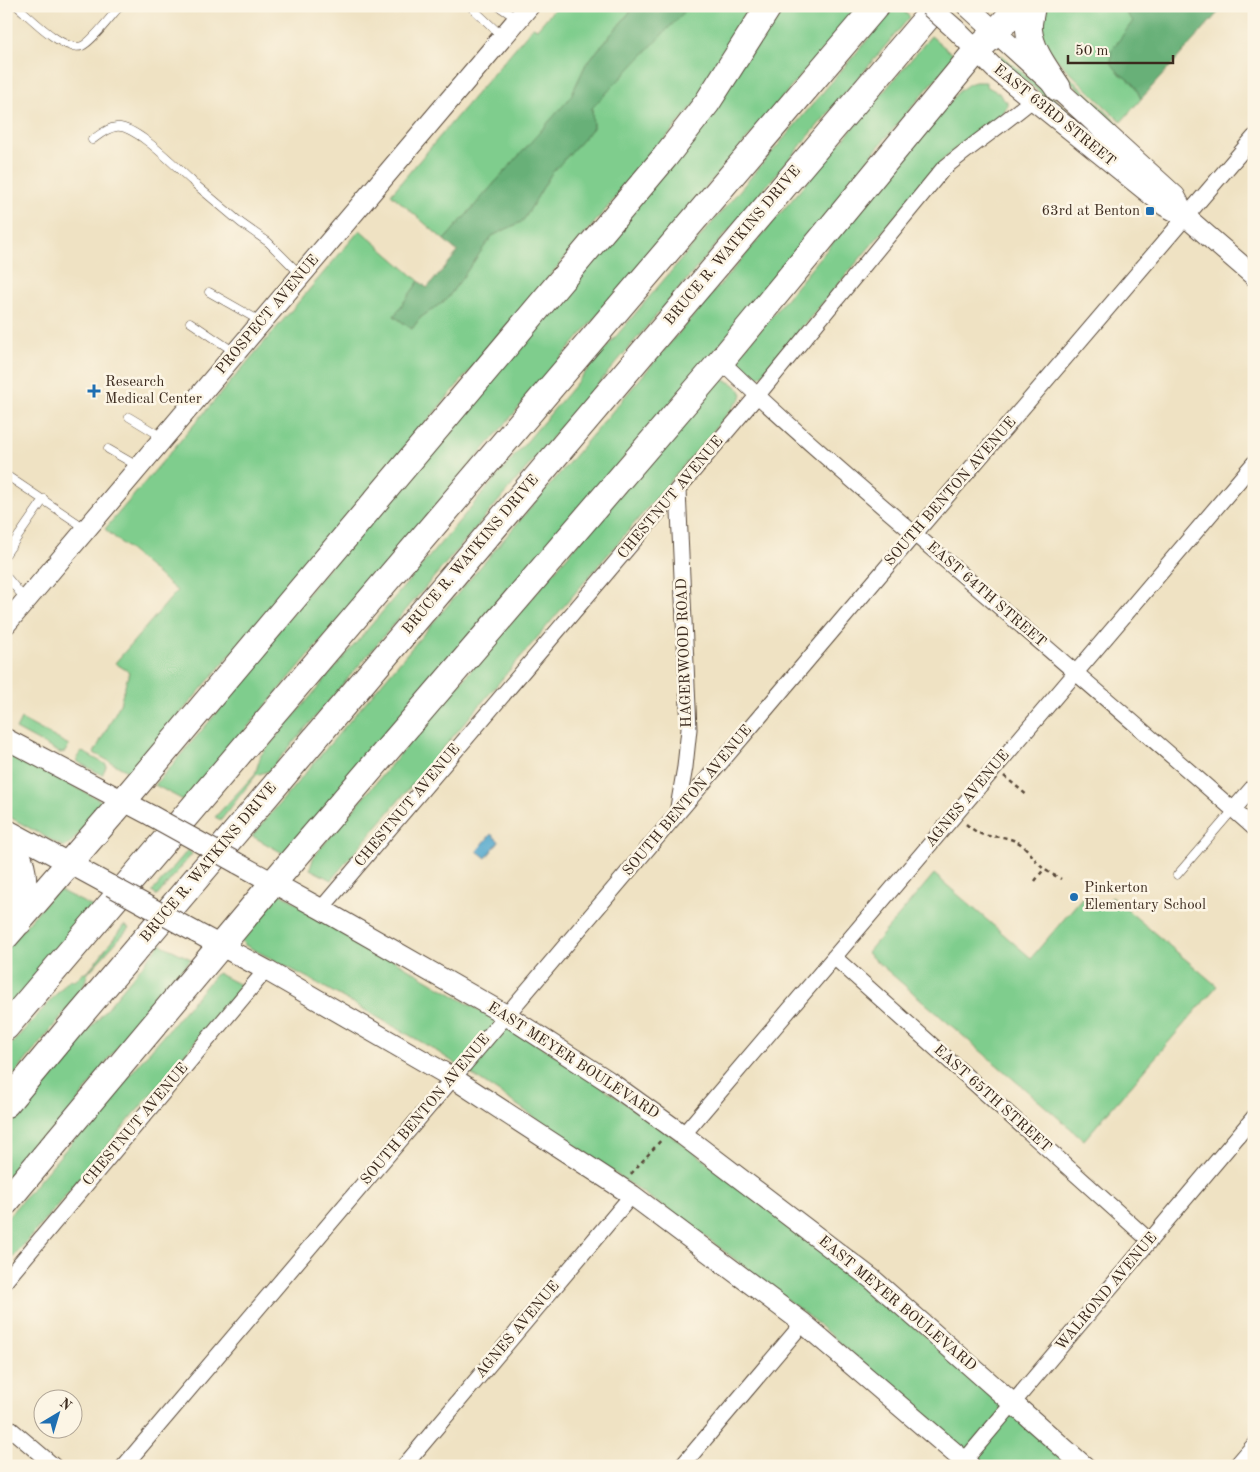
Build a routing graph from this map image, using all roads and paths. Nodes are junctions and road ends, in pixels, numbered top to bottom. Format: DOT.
graph roads {
  1 [pos="18,6"];
  2 [pos="120,6"];
  3 [pos="470,6"];
  4 [pos="498,6"];
  5 [pos="769,6"];
  6 [pos="876,6"];
  7 [pos="930,6"];
  8 [pos="937,6"];
  9 [pos="1018,6"];
  10 [pos="1032,6"];
  11 [pos="969,8"];
  12 [pos="524,13"];
  13 [pos="996,32"];
  14 [pos="503,37"];
  15 [pos="977,50"];
  16 [pos="1058,88"];
  17 [pos="1032,100"];
  18 [pos="1254,137"];
  19 [pos="92,140"];
  20 [pos="1186,217"];
  21 [pos="302,275"];
  22 [pos="1254,276"];
  23 [pos="208,292"];
  24 [pos="190,322"];
  25 [pos="261,322"];
  26 [pos="236,353"];
  27 [pos="721,362"];
  28 [pos="757,396"];
  29 [pos="129,417"];
  30 [pos="164,438"];
  31 [pos="108,448"];
  32 [pos="1254,463"];
  33 [pos="139,467"];
  34 [pos="6,474"];
  35 [pos="678,490"];
  36 [pos="44,499"];
  37 [pos="86,529"];
  38 [pos="915,534"];
  39 [pos="6,554"];
  40 [pos="6,576"];
  41 [pos="26,600"];
  42 [pos="6,624"];
  43 [pos="1076,672"];
  44 [pos="6,739"];
  45 [pos="1003,775"];
  46 [pos="1254,786"];
  47 [pos="1028,796"];
  48 [pos="124,800"];
  49 [pos="1233,810"];
  50 [pos="676,815"];
  51 [pos="965,821"];
  52 [pos="1254,828"];
  53 [pos="6,829"];
  54 [pos="6,834"];
  55 [pos="69,862"];
  56 [pos="1044,869"];
  57 [pos="1178,875"];
  58 [pos="1061,879"];
  59 [pos="1035,881"];
  60 [pos="273,884"];
  61 [pos="321,909"];
  62 [pos="12,929"];
  63 [pos="221,945"];
  64 [pos="834,957"];
  65 [pos="266,970"];
  66 [pos="506,1015"];
  67 [pos="6,1027"];
  68 [pos="453,1078"];
  69 [pos="6,1104"];
  70 [pos="1254,1117"];
  71 [pos="674,1134"];
  72 [pos="630,1186"];
  73 [pos="6,1202"];
  74 [pos="1150,1241"];
  75 [pos="6,1280"];
  76 [pos="803,1323"];
  77 [pos="1012,1403"];
  78 [pos="6,1425"];
  79 [pos="1254,1445"];
  80 [pos="965,1464"];
  81 [pos="54,1466"];
  82 [pos="124,1466"];
  83 [pos="404,1466"];
  84 [pos="682,1466"];
  85 [pos="1084,1466"];
  86 [pos="1236,1466"];
  1 -- 2 [label="lane"];
  3 -- 14 [label="lane"];
  4 -- 12 [label="lane"];
  5 -- 48 [label="highway"];
  6 -- 67 [label="highway"];
  7 -- 15 [label="main road, EAST 63RD STREET, bridge"];
  8 -- 69 [label="highway, BRUCE R. WATKINS DRIVE"];
  9 -- 13 [label="highway"];
  10 -- 16 [label="highway"];
  11 -- 13 [label="main road, EAST 63RD STREET"];
  12 -- 14 [label="main road, PROSPECT AVENUE"];
  13 -- 15 [label="highway"];
  13 -- 16 [label="main road, EAST 63RD STREET"];
  14 -- 21 [label="main road, PROSPECT AVENUE"];
  15 -- 17 [label="main road, EAST 63RD STREET"];
  15 -- 27 [label="highway"];
  16 -- 20 [label="main road, EAST 63RD STREET"];
  17 -- 20 [label="main road, EAST 63RD STREET"];
  17 -- 28 [label="street, CHESTNUT AVENUE"];
  18 -- 20 [label="street, SOUTH BENTON AVENUE"];
  19 -- 21 [label="lane"];
  20 -- 22 [label="main road, EAST 63RD STREET"];
  20 -- 38 [label="street, SOUTH BENTON AVENUE"];
  21 -- 25 [label="main road, PROSPECT AVENUE"];
  23 -- 25 [label="lane"];
  24 -- 26 [label="lane"];
  25 -- 26 [label="main road, PROSPECT AVENUE"];
  26 -- 30 [label="main road, PROSPECT AVENUE"];
  27 -- 28 [label="street, EAST 64TH STREET"];
  27 -- 60 [label="highway"];
  28 -- 35 [label="street, CHESTNUT AVENUE"];
  28 -- 38 [label="street, EAST 64TH STREET"];
  29 -- 30 [label="lane"];
  30 -- 33 [label="main road, PROSPECT AVENUE"];
  31 -- 33 [label="lane"];
  32 -- 43 [label="street, AGNES AVENUE"];
  33 -- 37 [label="main road, PROSPECT AVENUE"];
  34 -- 36 [label="lane"];
  35 -- 50 [label="street, HAGERWOOD ROAD"];
  35 -- 61 [label="street, CHESTNUT AVENUE"];
  36 -- 37 [label="lane"];
  36 -- 39 [label="lane"];
  37 -- 41 [label="main road, PROSPECT AVENUE"];
  38 -- 43 [label="street, EAST 64TH STREET"];
  38 -- 50 [label="street, SOUTH BENTON AVENUE"];
  40 -- 41 [label="lane"];
  41 -- 42 [label="main road, PROSPECT AVENUE"];
  43 -- 49 [label="street, EAST 64TH STREET"];
  43 -- 64 [label="street, AGNES AVENUE"];
  44 -- 48 [label="main road, EAST MEYER BOULEVARD"];
  45 -- 47 [label="path"];
  46 -- 49 [label="street"];
  48 -- 55 [label="highway"];
  48 -- 60 [label="main road, EAST MEYER BOULEVARD, bridge"];
  49 -- 52 [label="street, EAST 64TH STREET"];
  49 -- 57 [label="lane"];
  50 -- 66 [label="street, SOUTH BENTON AVENUE"];
  51 -- 56 [label="path"];
  53 -- 55 [label="main road"];
  54 -- 62 [label="highway"];
  55 -- 62 [label="highway"];
  55 -- 63 [label="main road, bridge"];
  56 -- 58 [label="path"];
  56 -- 59 [label="path"];
  60 -- 61 [label="main road, EAST MEYER BOULEVARD"];
  60 -- 63 [label="highway"];
  61 -- 66 [label="main road, EAST MEYER BOULEVARD"];
  63 -- 65 [label="main road"];
  63 -- 73 [label="highway"];
  64 -- 71 [label="street, AGNES AVENUE"];
  64 -- 74 [label="street, EAST 65TH STREET"];
  65 -- 68 [label="main road"];
  65 -- 75 [label="street, CHESTNUT AVENUE"];
  66 -- 68 [label="street, SOUTH BENTON AVENUE"];
  66 -- 71 [label="main road, EAST MEYER BOULEVARD"];
  68 -- 72 [label="main road"];
  68 -- 82 [label="street, SOUTH BENTON AVENUE"];
  70 -- 74 [label="street, WALROND AVENUE"];
  71 -- 72 [label="path"];
  71 -- 77 [label="main road, EAST MEYER BOULEVARD"];
  72 -- 76 [label="main road"];
  72 -- 83 [label="street, AGNES AVENUE"];
  74 -- 77 [label="street, WALROND AVENUE"];
  76 -- 80 [label="main road"];
  76 -- 84 [label="street"];
  77 -- 80 [label="street, WALROND AVENUE"];
  77 -- 85 [label="main road, EAST MEYER BOULEVARD"];
  78 -- 81 [label="street"];
  79 -- 86 [label="street"];
}
